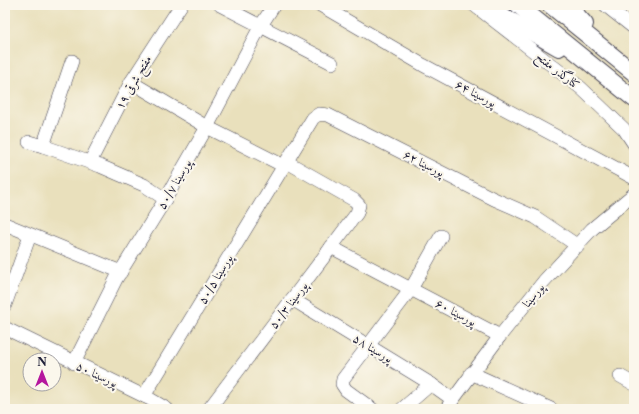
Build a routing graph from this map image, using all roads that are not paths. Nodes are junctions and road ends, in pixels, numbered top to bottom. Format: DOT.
graph roads {
  1 [pos="181,5"];
  2 [pos="220,5"];
  3 [pos="274,5"];
  4 [pos="320,5"];
  5 [pos="474,5"];
  6 [pos="484,5"];
  7 [pos="518,5"];
  8 [pos="550,5"];
  9 [pos="568,5"];
  10 [pos="605,5"];
  11 [pos="260,27"];
  12 [pos="634,28"];
  13 [pos="610,54"];
  14 [pos="72,61"];
  15 [pos="332,63"];
  16 [pos="601,72"];
  17 [pos="634,73"];
  18 [pos="131,82"];
  19 [pos="634,99"];
  20 [pos="207,127"];
  21 [pos="29,142"];
  22 [pos="634,144"];
  23 [pos="43,146"];
  24 [pos="90,162"];
  25 [pos="285,164"];
  26 [pos="634,178"];
  27 [pos="634,194"];
  28 [pos="165,199"];
  29 [pos="5,224"];
  30 [pos="30,235"];
  31 [pos="441,236"];
  32 [pos="578,246"];
  33 [pos="331,248"];
  34 [pos="121,272"];
  35 [pos="411,289"];
  36 [pos="292,299"];
  37 [pos="5,305"];
  38 [pos="5,328"];
  39 [pos="500,336"];
  40 [pos="368,345"];
  41 [pos="74,363"];
  42 [pos="471,374"];
  43 [pos="620,376"];
  44 [pos="430,384"];
  45 [pos="634,384"];
  46 [pos="144,396"];
  47 [pos="449,404"];
  48 [pos="167,409"];
  49 [pos="209,409"];
  50 [pos="372,409"];
  51 [pos="402,409"];
  52 [pos="550,409"];
  1 -- 18 [label="street, مفتح شرقی ۱۹"];
  2 -- 11 [label="street"];
  3 -- 11 [label="street, پورسینا ۵۰/۷"];
  4 -- 26 [label="street, پورسینا ۶۴"];
  5 -- 22 [label="street, کنارگذر مفتح"];
  6 -- 16 [label="main road"];
  7 -- 16 [label="main road"];
  8 -- 13 [label="main road"];
  9 -- 13 [label="main road"];
  10 -- 12 [label="street"];
  11 -- 15 [label="street"];
  11 -- 20 [label="street, پورسینا ۵۰/۷"];
  13 -- 17 [label="main road"];
  14 -- 23 [label="street"];
  16 -- 19 [label="main road"];
  18 -- 20 [label="street"];
  18 -- 24 [label="street, مفتح شرقی ۱۹"];
  20 -- 25 [label="street"];
  20 -- 28 [label="street, پورسینا ۵۰/۷"];
  21 -- 23 [label="street"];
  23 -- 24 [label="street"];
  24 -- 28 [label="street"];
  25 -- 32 [label="street, پورسینا ۶۲"];
  25 -- 33 [label="street, پورسینا ۵۰/۳"];
  25 -- 46 [label="street, پورسینا ۵۰/۵"];
  27 -- 32 [label="street, پورسینا"];
  28 -- 34 [label="street, پورسینا ۵۰/۷"];
  29 -- 30 [label="street"];
  30 -- 34 [label="street"];
  30 -- 37 [label="street"];
  31 -- 35 [label="street"];
  32 -- 39 [label="street, پورسینا"];
  33 -- 35 [label="street, پورسینا ۶۰"];
  33 -- 36 [label="street, پورسینا ۵۰/۳"];
  34 -- 41 [label="street, پورسینا ۵۰/۷"];
  35 -- 39 [label="street, پورسینا ۶۰"];
  35 -- 40 [label="street"];
  36 -- 40 [label="street, پورسینا ۵۸"];
  36 -- 49 [label="street, پورسینا ۵۰/۳"];
  38 -- 41 [label="street, پورسینا ۵۰"];
  39 -- 42 [label="street, پورسینا"];
  40 -- 44 [label="street, پورسینا ۵۸"];
  40 -- 50 [label="street"];
  41 -- 46 [label="street, پورسینا ۵۰"];
  42 -- 47 [label="street, پورسینا"];
  42 -- 52 [label="street"];
  43 -- 45 [label="street"];
  44 -- 47 [label="street, پورسینا ۵۸"];
  44 -- 51 [label="street"];
  46 -- 48 [label="street, پورسینا ۵۰"];
}
